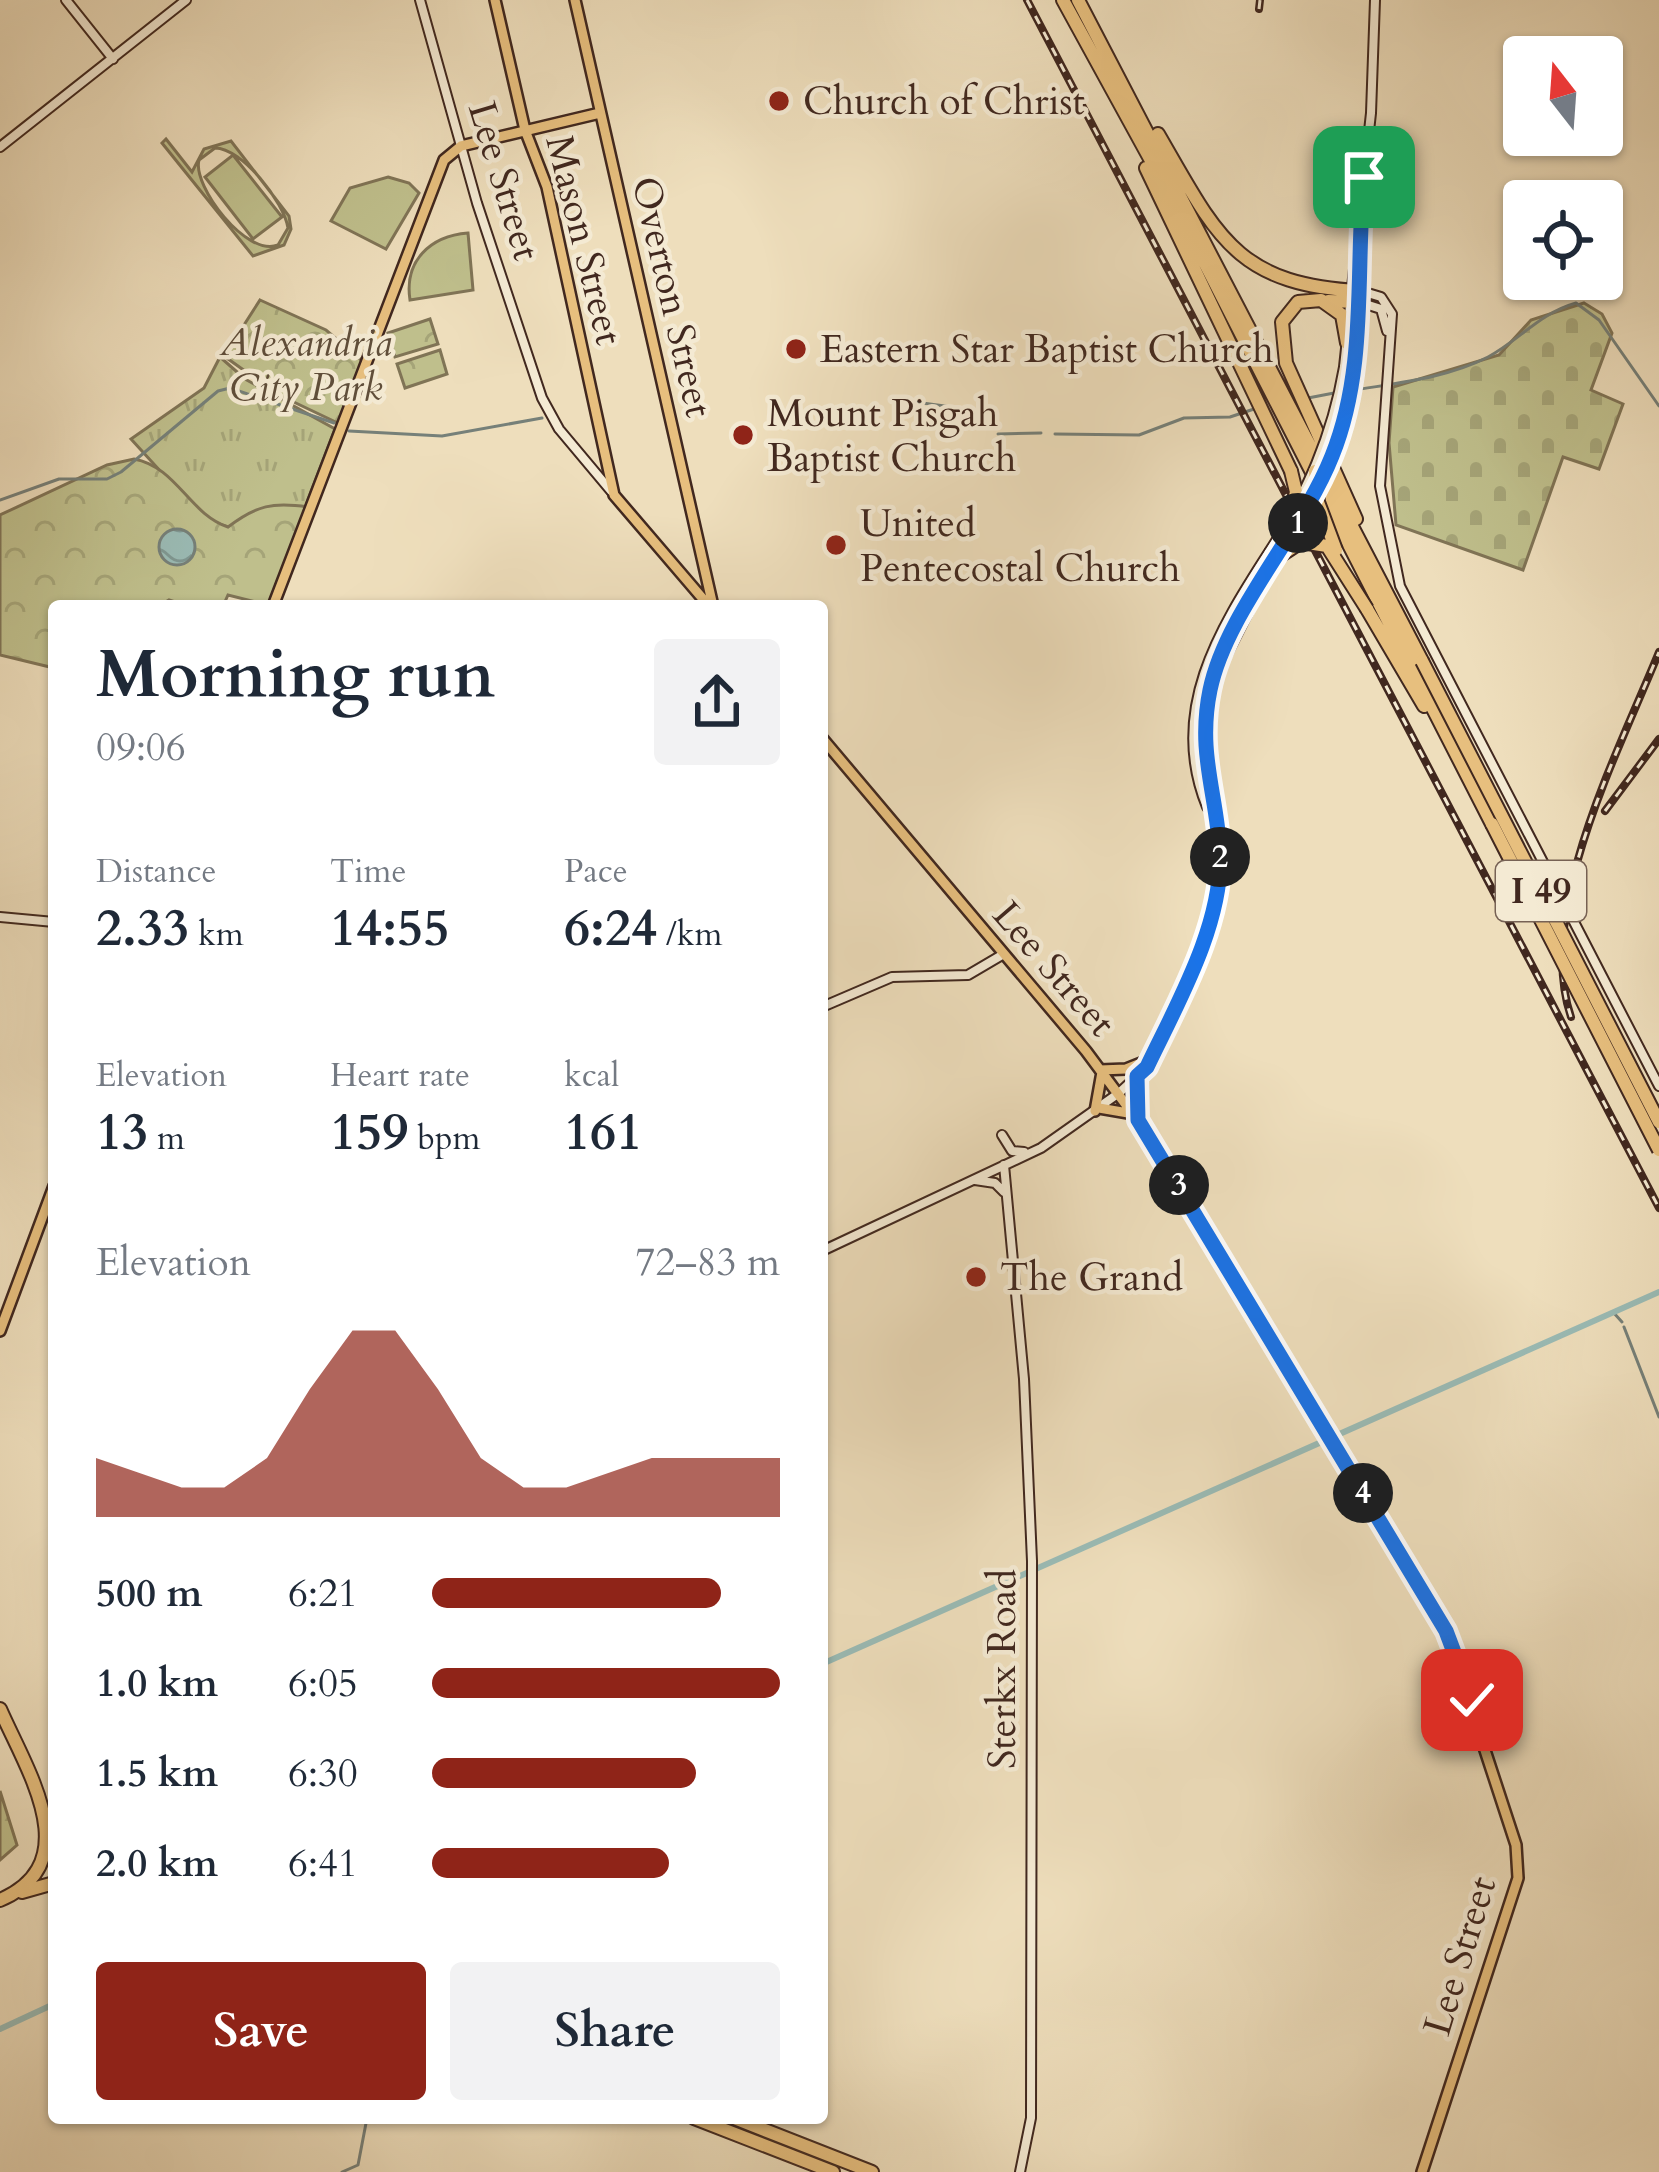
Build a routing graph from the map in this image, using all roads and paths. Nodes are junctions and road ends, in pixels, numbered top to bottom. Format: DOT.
graph roads {
  1 [pos="66,0"];
  2 [pos="187,0"];
  3 [pos="420,0"];
  4 [pos="495,0"];
  5 [pos="575,0"];
  6 [pos="1063,0"];
  7 [pos="1078,0"];
  8 [pos="1375,0"];
  9 [pos="113,59"];
  10 [pos="600,112"];
  11 [pos="1132,128"];
  12 [pos="525,130"];
  13 [pos="460,146"];
  14 [pos="0,147"];
  15 [pos="1354,296"];
  16 [pos="1321,300"];
  17 [pos="1347,343"];
  18 [pos="1348,369"];
  19 [pos="1274,388"];
  20 [pos="1284,409"];
  21 [pos="1291,471"];
  22 [pos="1316,480"];
  23 [pos="614,495"];
  24 [pos="1289,520"];
  25 [pos="1272,555"];
  26 [pos="1348,576"];
  27 [pos="274,600"];
  28 [pos="706,600"];
  29 [pos="710,600"];
  30 [pos="1392,604"];
  31 [pos="828,745"];
  32 [pos="1488,817"];
  33 [pos="0,917"];
  34 [pos="48,921"];
  35 [pos="1002,955"];
  36 [pos="828,1004"];
  37 [pos="1151,1059"];
  38 [pos="1101,1071"];
  39 [pos="1137,1076"];
  40 [pos="1659,1086"];
  41 [pos="1119,1094"];
  42 [pos="1097,1110"];
  43 [pos="1136,1117"];
  44 [pos="1659,1122"];
  45 [pos="1002,1136"];
  46 [pos="1659,1150"];
  47 [pos="1032,1152"];
  48 [pos="1004,1165"];
  49 [pos="974,1180"];
  50 [pos="1008,1200"];
  51 [pos="48,1202"];
  52 [pos="828,1248"];
  53 [pos="0,1331"];
  54 [pos="0,1709"];
  55 [pos="44,1810"];
  56 [pos="48,1819"];
  57 [pos="48,1885"];
  58 [pos="16,1894"];
  59 [pos="0,1900"];
  60 [pos="709,2124"];
  61 [pos="749,2124"];
  62 [pos="833,2172"];
  63 [pos="872,2172"];
  64 [pos="1020,2172"];
  65 [pos="1421,2172"];
  1 -- 9 [label="street"];
  2 -- 9 [label="street"];
  3 -- 13 [label="street, Lee Street"];
  4 -- 12 [label="main road, Mason Street"];
  5 -- 10 [label="main road, Overton Street"];
  6 -- 11 [label="highway, I 49"];
  7 -- 15 [label="highway"];
  7 -- 19 [label="highway, I 49"];
  8 -- 15 [label="street"];
  9 -- 14 [label="street"];
  10 -- 12 [label="main road"];
  10 -- 29 [label="main road, Overton Street"];
  11 -- 19 [label="highway, I 49"];
  11 -- 21 [label="highway"];
  12 -- 13 [label="main road"];
  12 -- 23 [label="main road, Mason Street"];
  13 -- 23 [label="street, Lee Street"];
  13 -- 27 [label="main road"];
  15 -- 16 [label="highway"];
  15 -- 17 [label="street"];
  15 -- 18 [label="street"];
  15 -- 40 [label="street"];
  16 -- 17 [label="highway"];
  16 -- 30 [label="highway"];
  17 -- 18 [label="street"];
  18 -- 22 [label="street, bridge"];
  19 -- 20 [label="highway, I 49"];
  20 -- 30 [label="highway, I 49"];
  20 -- 32 [label="highway, I 49"];
  21 -- 22 [label="highway, bridge"];
  21 -- 24 [label="highway, bridge"];
  22 -- 24 [label="street, bridge"];
  22 -- 25 [label="street, bridge"];
  22 -- 26 [label="highway, bridge"];
  23 -- 28 [label="main road, Lee Street"];
  24 -- 25 [label="street, bridge"];
  25 -- 26 [label="highway, bridge"];
  25 -- 37 [label="street"];
  26 -- 32 [label="highway, bridge"];
  30 -- 44 [label="highway, I 49, bridge"];
  31 -- 35 [label="main road, Lee Street"];
  32 -- 46 [label="highway, I 49, bridge"];
  33 -- 34 [label="street"];
  35 -- 36 [label="street"];
  35 -- 38 [label="main road, Lee Street"];
  37 -- 38 [label="main road"];
  37 -- 39 [label="street"];
  38 -- 41 [label="main road, Lee Street"];
  38 -- 42 [label="main road"];
  39 -- 41 [label="street"];
  39 -- 43 [label="main road"];
  41 -- 42 [label="street"];
  41 -- 43 [label="main road, Lee Street"];
  42 -- 43 [label="main road"];
  42 -- 47 [label="street"];
  43 -- 65 [label="main road, Lee Street"];
  45 -- 47 [label="street"];
  47 -- 48 [label="street"];
  48 -- 49 [label="street"];
  48 -- 50 [label="street, Sterkx Road"];
  49 -- 50 [label="street"];
  49 -- 52 [label="street"];
  50 -- 64 [label="street, Sterkx Road"];
  51 -- 53 [label="main road"];
  54 -- 55 [label="highway"];
  55 -- 56 [label="highway"];
  55 -- 58 [label="highway"];
  57 -- 58 [label="highway"];
  58 -- 59 [label="highway"];
  60 -- 62 [label="highway"];
  61 -- 63 [label="highway"];
}
